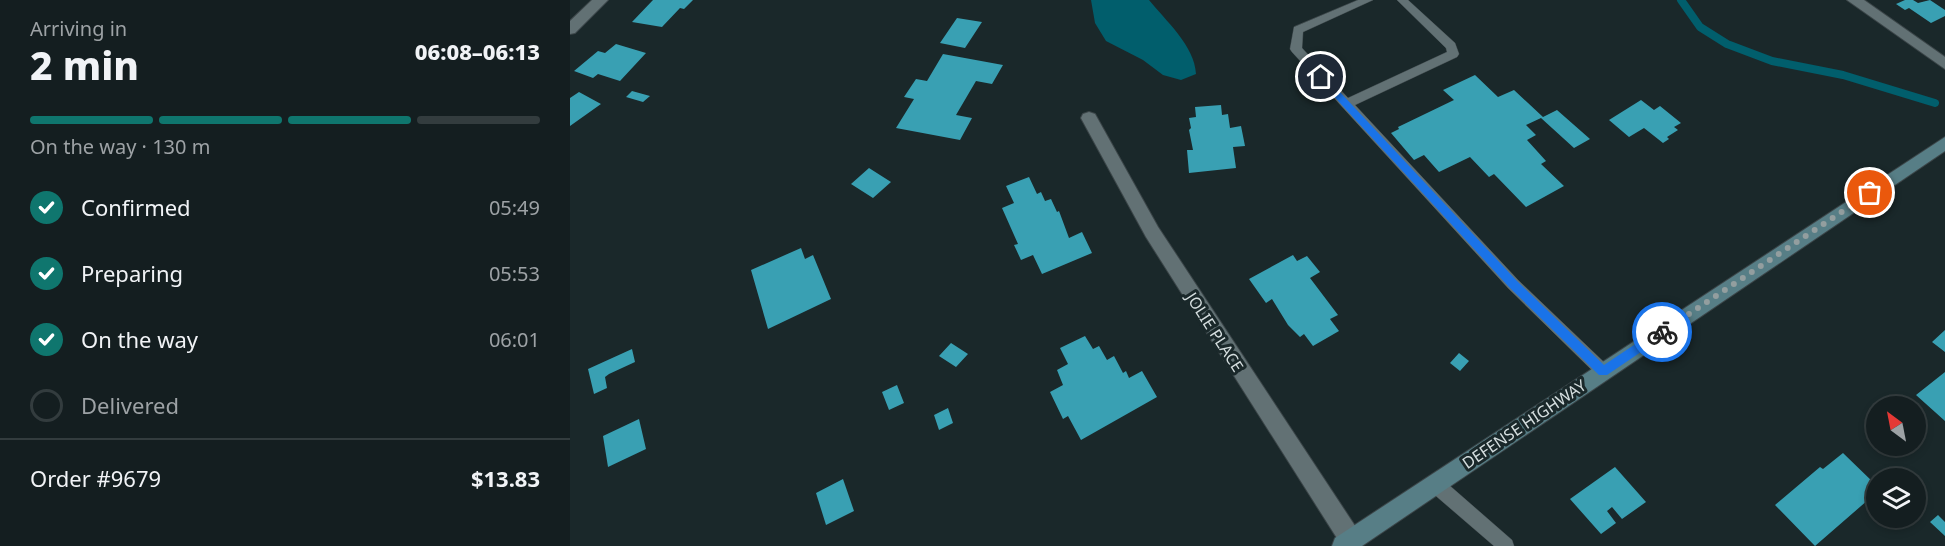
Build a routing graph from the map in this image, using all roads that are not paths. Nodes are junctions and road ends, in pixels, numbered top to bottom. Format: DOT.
graph roads {
  1 [pos="601,0"];
  2 [pos="1368,0"];
  3 [pos="1402,0"];
  4 [pos="1854,0"];
  5 [pos="570,29"];
  6 [pos="1945,64"];
  7 [pos="1346,104"];
  8 [pos="1089,118"];
  9 [pos="1945,143"];
  10 [pos="1603,371"];
  11 [pos="1436,483"];
  12 [pos="1350,544"];
  13 [pos="1506,546"];
  1 -- 5 [label="street"];
  2 -- 7 [label="lane"];
  3 -- 7 [label="lane"];
  4 -- 6 [label="street"];
  7 -- 10 [label="lane"];
  8 -- 12 [label="street, JOLIE PLACE"];
  9 -- 10 [label="main road, DEFENSE HIGHWAY"];
  10 -- 11 [label="main road, DEFENSE HIGHWAY"];
  11 -- 12 [label="main road, DEFENSE HIGHWAY"];
  11 -- 13 [label="lane"];
}
